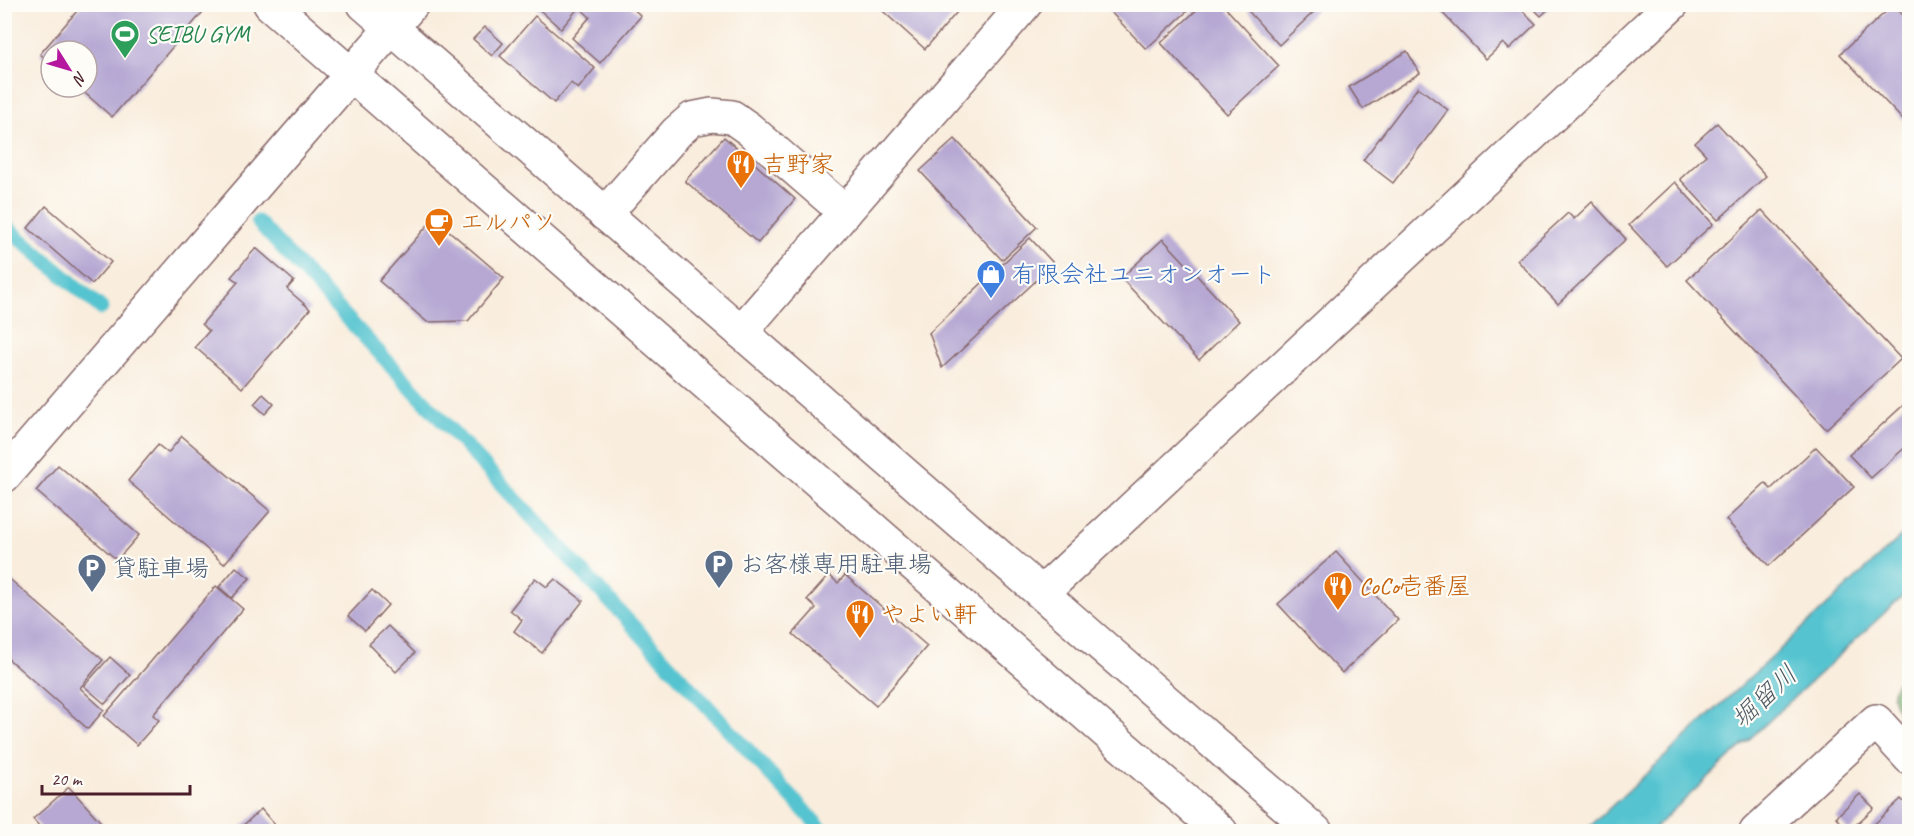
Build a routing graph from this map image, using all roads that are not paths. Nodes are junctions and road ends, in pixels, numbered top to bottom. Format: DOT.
graph roads {
  1 [pos="270,4"];
  2 [pos="364,4"];
  3 [pos="1026,4"];
  4 [pos="1672,4"];
  5 [pos="402,16"];
  6 [pos="351,75"];
  7 [pos="844,212"];
  8 [pos="605,214"];
  9 [pos="741,332"];
  10 [pos="4,476"];
  11 [pos="1042,593"];
  12 [pos="1910,758"];
  13 [pos="1221,831"];
  14 [pos="1316,831"];
  15 [pos="1756,831"];
  1 -- 6 [label="street"];
  2 -- 5 [label="street"];
  3 -- 7 [label="street"];
  4 -- 11 [label="street"];
  5 -- 6 [label="street"];
  5 -- 8 [label="street"];
  6 -- 10 [label="street"];
  6 -- 13 [label="street"];
  7 -- 8 [label="street"];
  7 -- 9 [label="street"];
  8 -- 9 [label="street"];
  9 -- 11 [label="street"];
  11 -- 14 [label="street"];
  12 -- 15 [label="street"];
}
